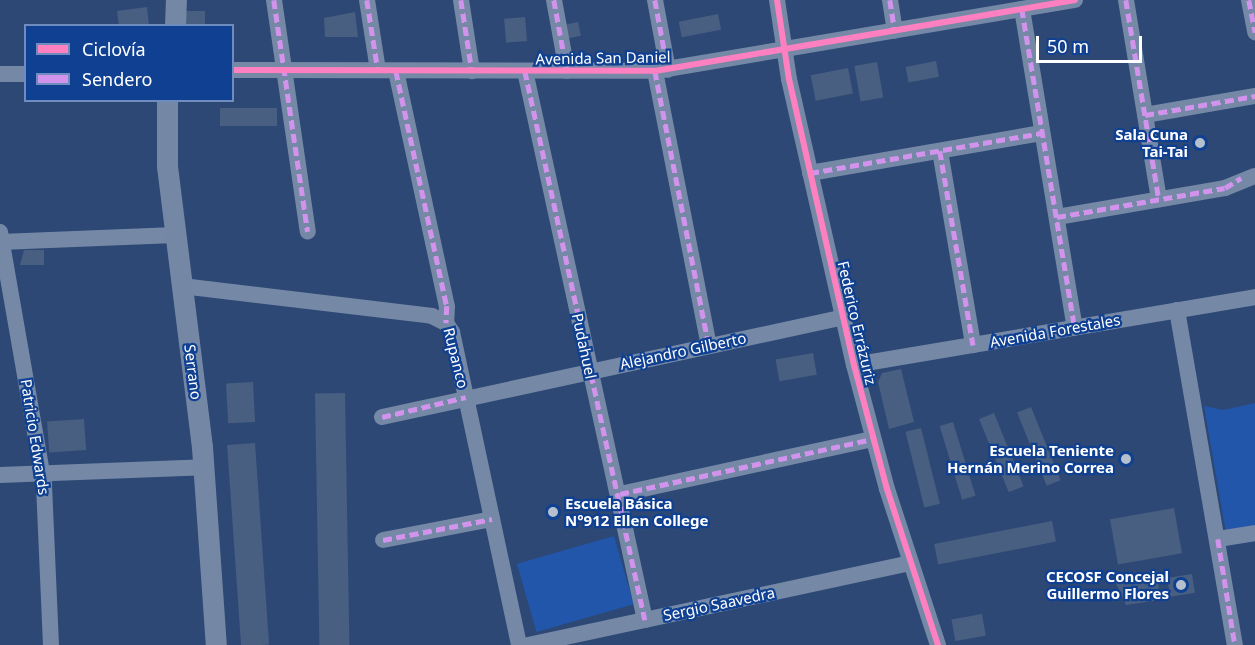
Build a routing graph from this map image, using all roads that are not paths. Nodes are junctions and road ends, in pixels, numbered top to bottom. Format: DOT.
graph roads {
  1 [pos="176,0"];
  2 [pos="273,0"];
  3 [pos="367,0"];
  4 [pos="461,0"];
  5 [pos="554,0"];
  6 [pos="655,0"];
  7 [pos="777,0"];
  8 [pos="890,0"];
  9 [pos="1075,0"];
  10 [pos="1126,0"];
  11 [pos="1249,0"];
  12 [pos="988,7"];
  13 [pos="1022,9"];
  14 [pos="175,24"];
  15 [pos="896,31"];
  16 [pos="1255,32"];
  17 [pos="782,50"];
  18 [pos="234,70"];
  19 [pos="285,70"];
  20 [pos="378,70"];
  21 [pos="396,70"];
  22 [pos="662,70"];
  23 [pos="472,71"];
  24 [pos="525,71"];
  25 [pos="567,71"];
  26 [pos="0,74"];
  27 [pos="24,74"];
  28 [pos="1255,96"];
  29 [pos="167,102"];
  30 [pos="1145,115"];
  31 [pos="1042,133"];
  32 [pos="940,150"];
  33 [pos="810,173"];
  34 [pos="1255,176"];
  35 [pos="1159,199"];
  36 [pos="1057,217"];
  37 [pos="308,232"];
  38 [pos="176,235"];
  39 [pos="2,239"];
  40 [pos="182,286"];
  41 [pos="1255,297"];
  42 [pos="1177,310"];
  43 [pos="843,317"];
  44 [pos="446,322"];
  45 [pos="1075,328"];
  46 [pos="973,345"];
  47 [pos="709,346"];
  48 [pos="854,366"];
  49 [pos="589,371"];
  50 [pos="466,397"];
  51 [pos="382,417"];
  52 [pos="873,439"];
  53 [pos="204,467"];
  54 [pos="41,474"];
  55 [pos="0,475"];
  56 [pos="620,494"];
  57 [pos="492,519"];
  58 [pos="1255,533"];
  59 [pos="1218,539"];
  60 [pos="383,540"];
  61 [pos="910,563"];
  62 [pos="645,620"];
  63 [pos="51,645"];
  64 [pos="216,645"];
  65 [pos="519,645"];
  66 [pos="528,645"];
  67 [pos="938,645"];
  68 [pos="1235,645"];
  1 -- 14 [label="main road"];
  2 -- 19 [label="street"];
  3 -- 20 [label="street"];
  4 -- 23 [label="street"];
  5 -- 25 [label="street"];
  6 -- 22 [label="street"];
  7 -- 17 [label="street, Federico Errázuriz"];
  8 -- 15 [label="street"];
  9 -- 13 [label="street, Avenida San Daniel"];
  10 -- 30 [label="street"];
  11 -- 16 [label="street"];
  12 -- 13 [label="street, Avenida San Daniel"];
  12 -- 15 [label="street, Avenida San Daniel"];
  13 -- 31 [label="street"];
  15 -- 17 [label="street, Avenida San Daniel"];
  17 -- 22 [label="street, Avenida San Daniel"];
  17 -- 33 [label="street, Federico Errázuriz"];
  18 -- 19 [label="street, Avenida San Daniel"];
  19 -- 20 [label="street, Avenida San Daniel"];
  19 -- 37 [label="street"];
  20 -- 21 [label="street, Avenida San Daniel"];
  21 -- 23 [label="street, Avenida San Daniel"];
  21 -- 44 [label="street, Rupanco"];
  22 -- 25 [label="street, Avenida San Daniel"];
  22 -- 47 [label="street"];
  23 -- 24 [label="street, Avenida San Daniel"];
  24 -- 25 [label="street, Avenida San Daniel"];
  24 -- 49 [label="street, Pudahuel"];
  26 -- 27 [label="street"];
  28 -- 30 [label="street"];
  29 -- 38 [label="main road, Serrano"];
  30 -- 35 [label="street"];
  31 -- 32 [label="street"];
  31 -- 36 [label="street"];
  32 -- 33 [label="street"];
  32 -- 46 [label="street"];
  33 -- 43 [label="street, Federico Errázuriz"];
  34 -- 35 [label="street"];
  35 -- 36 [label="street"];
  36 -- 45 [label="street"];
  38 -- 39 [label="street"];
  38 -- 40 [label="main road, Serrano"];
  39 -- 54 [label="street, Patricio Edwards"];
  40 -- 44 [label="street"];
  40 -- 53 [label="main road, Serrano"];
  41 -- 42 [label="street, Avenida Forestales"];
  42 -- 45 [label="street, Avenida Forestales"];
  42 -- 59 [label="street"];
  43 -- 47 [label="street, Alejandro Gilberto"];
  43 -- 48 [label="street, Federico Errázuriz"];
  44 -- 50 [label="street, Rupanco"];
  45 -- 46 [label="street, Avenida Forestales"];
  46 -- 48 [label="street, Avenida Forestales"];
  47 -- 49 [label="street, Alejandro Gilberto"];
  48 -- 52 [label="street, Federico Errázuriz"];
  49 -- 50 [label="street, Alejandro Gilberto"];
  49 -- 56 [label="street, Pudahuel"];
  50 -- 51 [label="street, Alejandro Gilberto"];
  50 -- 57 [label="street, Rupanco"];
  52 -- 56 [label="street"];
  52 -- 61 [label="street, Federico Errázuriz"];
  53 -- 54 [label="street"];
  53 -- 64 [label="main road, Serrano"];
  54 -- 55 [label="street"];
  54 -- 63 [label="street, Patricio Edwards"];
  56 -- 62 [label="street, Pudahuel"];
  57 -- 60 [label="street"];
  57 -- 65 [label="street, Rupanco"];
  58 -- 59 [label="street"];
  59 -- 68 [label="street"];
  61 -- 62 [label="street, Sergio Saavedra"];
  61 -- 67 [label="street, Federico Errázuriz"];
  62 -- 66 [label="street, Sergio Saavedra"];
}
